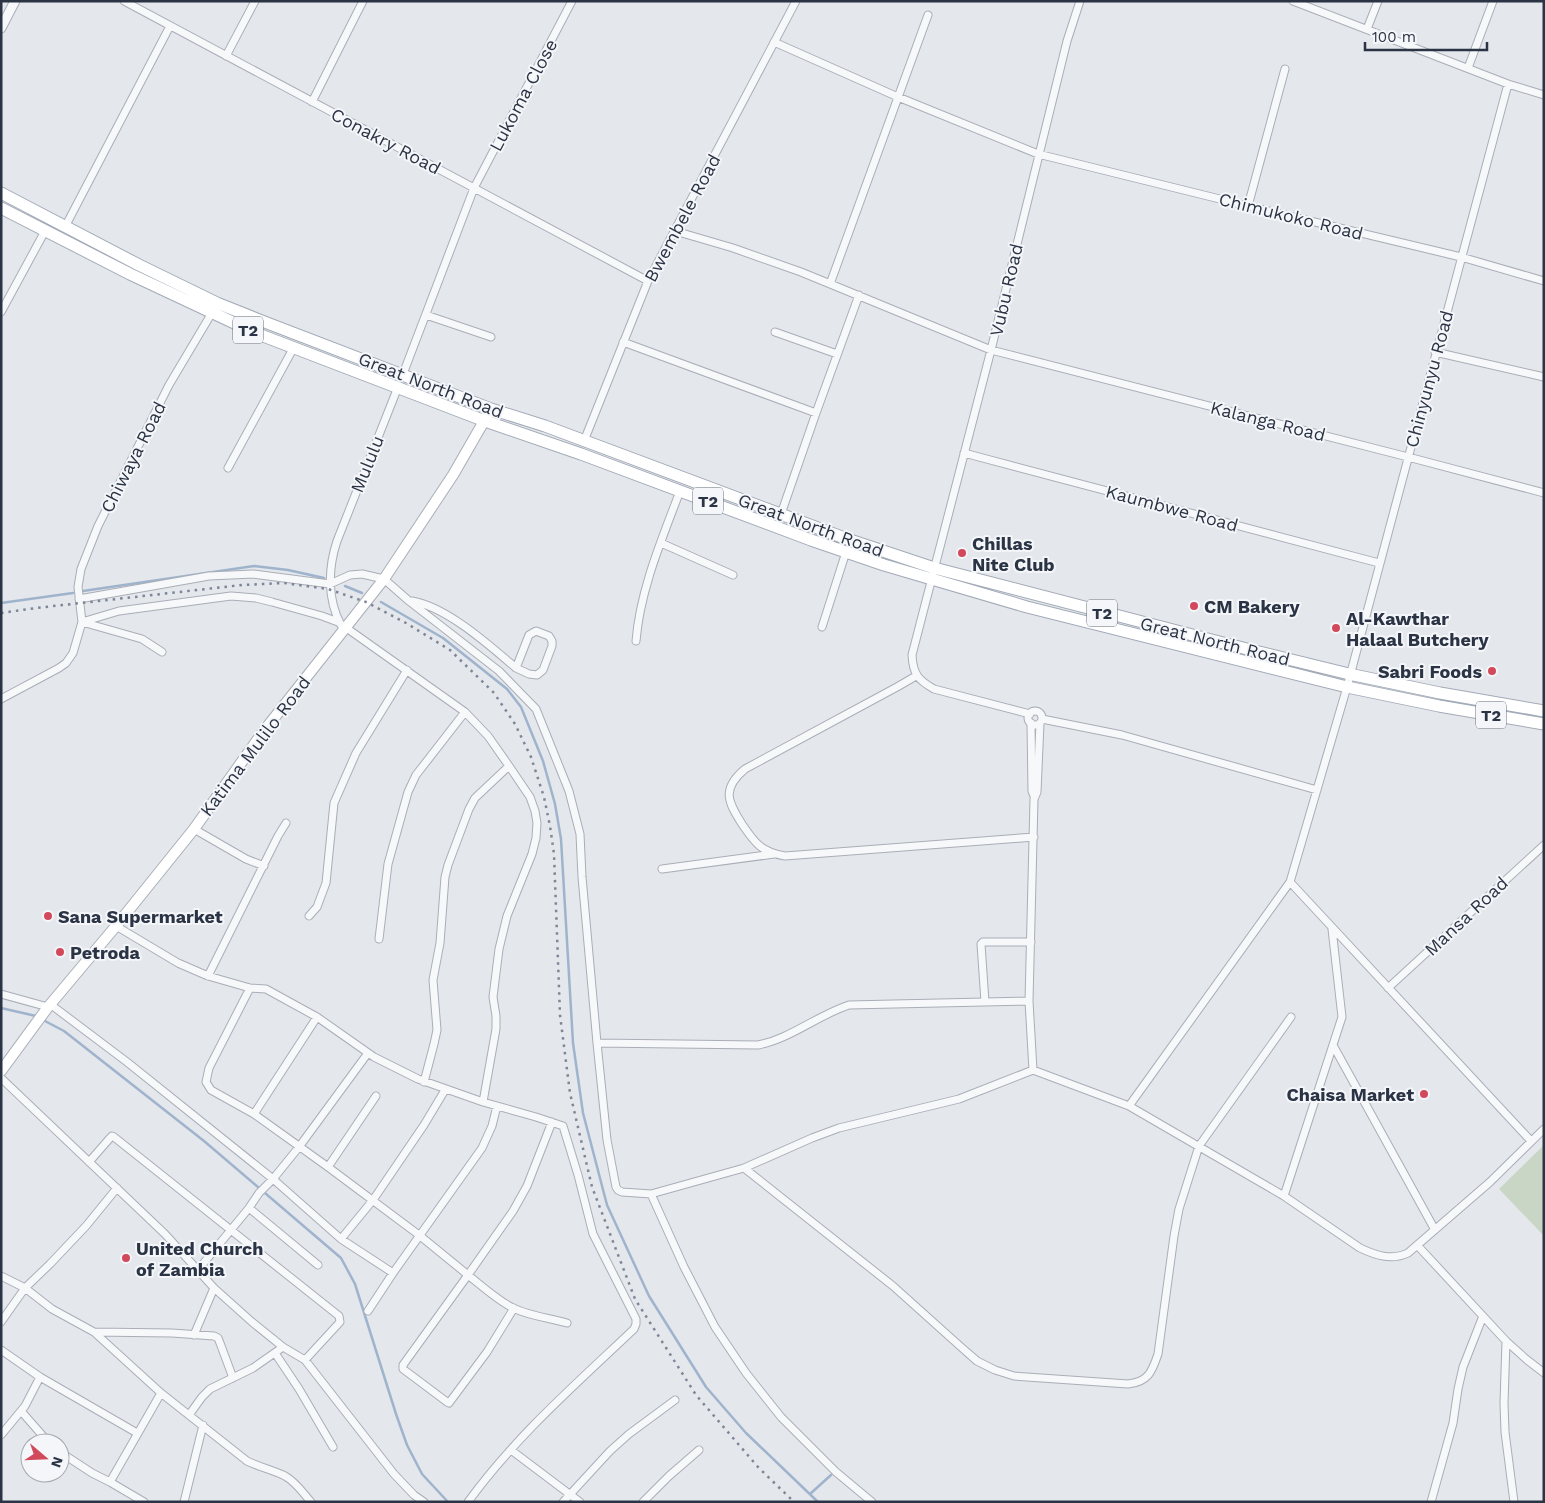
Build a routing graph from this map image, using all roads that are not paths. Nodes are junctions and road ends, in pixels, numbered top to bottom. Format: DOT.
graph roads {
  1 [pos="16,1"];
  2 [pos="124,1"];
  3 [pos="256,1"];
  4 [pos="364,1"];
  5 [pos="572,1"];
  6 [pos="796,1"];
  7 [pos="1080,1"];
  8 [pos="1293,1"];
  9 [pos="1378,1"];
  10 [pos="1494,1"];
  11 [pos="928,15"];
  12 [pos="170,26"];
  13 [pos="1,28"];
  14 [pos="1367,29"];
  15 [pos="774,42"];
  16 [pos="226,56"];
  17 [pos="1468,68"];
  18 [pos="1285,69"];
  19 [pos="1508,84"];
  20 [pos="1543,94"];
  21 [pos="898,97"];
  22 [pos="312,102"];
  23 [pos="1038,154"];
  24 [pos="474,188"];
  25 [pos="1,193"];
  26 [pos="1248,206"];
  27 [pos="1,208"];
  28 [pos="65,226"];
  29 [pos="45,231"];
  30 [pos="675,231"];
  31 [pos="1461,257"];
  32 [pos="648,280"];
  33 [pos="1544,281"];
  34 [pos="830,284"];
  35 [pos="859,295"];
  36 [pos="214,308"];
  37 [pos="1,312"];
  38 [pos="426,315"];
  39 [pos="775,332"];
  40 [pos="491,337"];
  41 [pos="623,342"];
  42 [pos="294,347"];
  43 [pos="991,350"];
  44 [pos="1435,352"];
  45 [pos="838,354"];
  46 [pos="403,374"];
  47 [pos="1544,376"];
  48 [pos="398,387"];
  49 [pos="491,409"];
  50 [pos="816,413"];
  51 [pos="485,421"];
  52 [pos="584,441"];
  53 [pos="964,453"];
  54 [pos="1408,457"];
  55 [pos="228,468"];
  56 [pos="680,491"];
  57 [pos="1544,493"];
  58 [pos="781,514"];
  59 [pos="661,543"];
  60 [pos="846,552"];
  61 [pos="1379,563"];
  62 [pos="934,568"];
  63 [pos="733,575"];
  64 [pos="384,578"];
  65 [pos="931,580"];
  66 [pos="330,584"];
  67 [pos="79,599"];
  68 [pos="409,601"];
  69 [pos="82,622"];
  70 [pos="343,627"];
  71 [pos="822,627"];
  72 [pos="636,641"];
  73 [pos="162,652"];
  74 [pos="516,668"];
  75 [pos="407,670"];
  76 [pos="1349,674"];
  77 [pos="916,676"];
  78 [pos="1347,687"];
  79 [pos="1,699"];
  80 [pos="1544,711"];
  81 [pos="465,712"];
  82 [pos="1030,714"];
  83 [pos="1041,721"];
  84 [pos="1031,723"];
  85 [pos="1544,724"];
  86 [pos="509,766"];
  87 [pos="1317,790"];
  88 [pos="1034,799"];
  89 [pos="286,823"];
  90 [pos="194,829"];
  91 [pos="1034,837"];
  92 [pos="1544,845"];
  93 [pos="774,854"];
  94 [pos="264,866"];
  95 [pos="662,869"];
  96 [pos="1290,882"];
  97 [pos="309,916"];
  98 [pos="116,926"];
  99 [pos="1332,928"];
  100 [pos="379,939"];
  101 [pos="1030,942"];
  102 [pos="208,976"];
  103 [pos="250,988"];
  104 [pos="1388,988"];
  105 [pos="1,994"];
  106 [pos="1029,1001"];
  107 [pos="985,1002"];
  108 [pos="44,1011"];
  109 [pos="317,1017"];
  110 [pos="1291,1017"];
  111 [pos="597,1043"];
  112 [pos="1334,1047"];
  113 [pos="368,1053"];
  114 [pos="1033,1070"];
  115 [pos="1,1071"];
  116 [pos="1,1078"];
  117 [pos="424,1082"];
  118 [pos="444,1090"];
  119 [pos="376,1096"];
  120 [pos="483,1102"];
  121 [pos="497,1106"];
  122 [pos="1129,1106"];
  123 [pos="254,1114"];
  124 [pos="552,1122"];
  125 [pos="1544,1129"];
  126 [pos="1531,1141"];
  127 [pos="299,1146"];
  128 [pos="1199,1146"];
  129 [pos="89,1162"];
  130 [pos="328,1167"];
  131 [pos="744,1168"];
  132 [pos="270,1181"];
  133 [pos="117,1188"];
  134 [pos="651,1194"];
  135 [pos="1284,1196"];
  136 [pos="373,1200"];
  137 [pos="249,1208"];
  138 [pos="230,1229"];
  139 [pos="1435,1230"];
  140 [pos="419,1235"];
  141 [pos="342,1239"];
  142 [pos="1417,1244"];
  143 [pos="318,1265"];
  144 [pos="197,1271"];
  145 [pos="393,1274"];
  146 [pos="468,1275"];
  147 [pos="1,1276"];
  148 [pos="25,1288"];
  149 [pos="214,1288"];
  150 [pos="514,1308"];
  151 [pos="368,1311"];
  152 [pos="1483,1316"];
  153 [pos="1,1322"];
  154 [pos="567,1323"];
  155 [pos="94,1332"];
  156 [pos="194,1335"];
  157 [pos="1506,1341"];
  158 [pos="283,1347"];
  159 [pos="1,1350"];
  160 [pos="275,1353"];
  161 [pos="305,1360"];
  162 [pos="1544,1373"];
  163 [pos="40,1377"];
  164 [pos="232,1378"];
  165 [pos="161,1393"];
  166 [pos="676,1400"];
  167 [pos="21,1411"];
  168 [pos="189,1415"];
  169 [pos="204,1425"];
  170 [pos="40,1433"];
  171 [pos="137,1433"];
  172 [pos="1,1435"];
  173 [pos="333,1447"];
  174 [pos="511,1450"];
  175 [pos="699,1450"];
  176 [pos="70,1459"];
  177 [pos="110,1482"];
  178 [pos="570,1494"];
  179 [pos="144,1502"];
  180 [pos="184,1502"];
  181 [pos="311,1502"];
  182 [pos="424,1502"];
  183 [pos="468,1502"];
  184 [pos="563,1502"];
  185 [pos="580,1502"];
  186 [pos="643,1502"];
  187 [pos="872,1502"];
  188 [pos="1431,1502"];
  189 [pos="1514,1502"];
  1 -- 13 [label="street"];
  2 -- 12 [label="street, Conakry Road"];
  3 -- 16 [label="street"];
  4 -- 22 [label="street"];
  5 -- 24 [label="street, Lukoma Close"];
  6 -- 15 [label="street, Bwembele Road"];
  7 -- 23 [label="street, Vubu Road"];
  8 -- 14 [label="street"];
  9 -- 14 [label="street"];
  10 -- 17 [label="street"];
  11 -- 21 [label="street"];
  12 -- 16 [label="street, Conakry Road"];
  12 -- 28 [label="street"];
  14 -- 17 [label="street"];
  15 -- 21 [label="street, Chimukoko Road"];
  15 -- 30 [label="street, Bwembele Road"];
  16 -- 22 [label="street, Conakry Road"];
  17 -- 19 [label="street"];
  18 -- 26 [label="street"];
  19 -- 20 [label="street"];
  19 -- 31 [label="street, Chinyunyu Road"];
  21 -- 23 [label="street, Chimukoko Road"];
  21 -- 34 [label="street"];
  22 -- 24 [label="street, Conakry Road"];
  23 -- 26 [label="street, Chimukoko Road"];
  23 -- 43 [label="street, Vubu Road"];
  24 -- 32 [label="street, Conakry Road"];
  24 -- 38 [label="street, Lukoma Close"];
  25 -- 28 [label="main road, Great North Road / T2"];
  26 -- 31 [label="street, Chimukoko Road"];
  27 -- 29 [label="main road, Great North Road / T2"];
  28 -- 36 [label="main road, Great North Road / T2"];
  29 -- 36 [label="main road, Great North Road / T2"];
  29 -- 37 [label="street"];
  30 -- 32 [label="street, Bwembele Road"];
  30 -- 34 [label="street, Kalanga Road"];
  31 -- 33 [label="street, Chimukoko Road"];
  31 -- 44 [label="street, Chinyunyu Road"];
  32 -- 41 [label="street, Bwembele Road"];
  34 -- 35 [label="street, Kalanga Road"];
  35 -- 43 [label="street, Kalanga Road"];
  35 -- 45 [label="street"];
  36 -- 42 [label="main road, Great North Road / T2"];
  36 -- 46 [label="main road, Great North Road / T2"];
  36 -- 67 [label="street, Chiwaya Road"];
  38 -- 40 [label="street"];
  38 -- 46 [label="street, Lukoma Close"];
  39 -- 45 [label="street"];
  41 -- 50 [label="street"];
  41 -- 52 [label="street, Bwembele Road"];
  42 -- 48 [label="main road, Great North Road / T2"];
  42 -- 55 [label="street"];
  43 -- 53 [label="street, Vubu Road"];
  43 -- 54 [label="street, Kalanga Road"];
  44 -- 47 [label="street"];
  44 -- 54 [label="street, Chinyunyu Road"];
  45 -- 50 [label="street"];
  46 -- 49 [label="main road, Great North Road / T2"];
  48 -- 51 [label="main road, Great North Road / T2"];
  48 -- 66 [label="street, Mululu"];
  49 -- 51 [label="main road, Katima Mulilo Road"];
  49 -- 52 [label="main road, Great North Road / T2"];
  50 -- 58 [label="street"];
  51 -- 56 [label="main road, Great North Road / T2"];
  51 -- 64 [label="main road, Katima Mulilo Road"];
  52 -- 58 [label="main road, Great North Road / T2"];
  53 -- 61 [label="street, Kaumbwe Road"];
  53 -- 62 [label="street, Vubu Road"];
  54 -- 57 [label="street, Kalanga Road"];
  54 -- 61 [label="street, Chinyunyu Road"];
  56 -- 59 [label="street"];
  56 -- 60 [label="main road, Great North Road / T2"];
  58 -- 62 [label="main road, Great North Road / T2"];
  59 -- 63 [label="street"];
  59 -- 72 [label="street"];
  60 -- 65 [label="main road, Great North Road / T2"];
  60 -- 71 [label="street"];
  61 -- 76 [label="street, Chinyunyu Road"];
  62 -- 65 [label="street, Vubu Road"];
  62 -- 76 [label="main road, Great North Road / T2"];
  64 -- 66 [label="street"];
  64 -- 68 [label="street"];
  64 -- 70 [label="main road, Katima Mulilo Road"];
  65 -- 77 [label="street, Vubu Road"];
  65 -- 78 [label="main road, Great North Road / T2"];
  66 -- 67 [label="street"];
  66 -- 70 [label="street, Mululu"];
  67 -- 69 [label="street, Chiwaya Road"];
  68 -- 74 [label="street"];
  68 -- 111 [label="street"];
  69 -- 70 [label="street"];
  69 -- 73 [label="street"];
  69 -- 79 [label="street"];
  70 -- 75 [label="street"];
  70 -- 90 [label="main road, Katima Mulilo Road"];
  74 -- 74 [label="street"];
  75 -- 81 [label="street"];
  75 -- 97 [label="street"];
  76 -- 78 [label="street, Chinyunyu Road"];
  76 -- 80 [label="main road, Great North Road / T2"];
  77 -- 82 [label="street"];
  77 -- 93 [label="street"];
  78 -- 85 [label="main road, Great North Road / T2"];
  78 -- 87 [label="street, Chinyunyu Road"];
  81 -- 86 [label="street"];
  81 -- 100 [label="street"];
  82 -- 83 [label="street"];
  82 -- 84 [label="street"];
  83 -- 84 [label="street"];
  83 -- 87 [label="street"];
  83 -- 88 [label="street"];
  84 -- 88 [label="street"];
  86 -- 117 [label="street"];
  86 -- 120 [label="street"];
  87 -- 96 [label="street, Chinyunyu Road"];
  88 -- 91 [label="street"];
  89 -- 94 [label="street"];
  90 -- 94 [label="street"];
  90 -- 98 [label="main road, Katima Mulilo Road"];
  91 -- 93 [label="street"];
  91 -- 101 [label="street"];
  92 -- 104 [label="street, Mansa Road"];
  93 -- 95 [label="street"];
  94 -- 102 [label="street"];
  96 -- 99 [label="street"];
  96 -- 122 [label="street, Chinyunyu Road"];
  98 -- 102 [label="street"];
  98 -- 108 [label="main road, Katima Mulilo Road"];
  99 -- 104 [label="street"];
  99 -- 112 [label="street"];
  101 -- 106 [label="street"];
  101 -- 107 [label="street"];
  102 -- 103 [label="street"];
  103 -- 109 [label="street"];
  103 -- 123 [label="street"];
  104 -- 126 [label="street"];
  105 -- 108 [label="street"];
  106 -- 107 [label="street"];
  106 -- 114 [label="street"];
  107 -- 111 [label="street"];
  108 -- 115 [label="main road, Katima Mulilo Road"];
  108 -- 132 [label="street"];
  109 -- 113 [label="street"];
  109 -- 123 [label="street"];
  110 -- 128 [label="street"];
  111 -- 134 [label="street"];
  112 -- 135 [label="street"];
  112 -- 139 [label="street"];
  113 -- 117 [label="street"];
  113 -- 127 [label="street"];
  114 -- 122 [label="street"];
  114 -- 131 [label="street"];
  116 -- 129 [label="street"];
  117 -- 118 [label="street"];
  118 -- 120 [label="street"];
  118 -- 136 [label="street"];
  119 -- 130 [label="street"];
  120 -- 121 [label="street"];
  121 -- 124 [label="street"];
  121 -- 140 [label="street"];
  122 -- 128 [label="street"];
  123 -- 127 [label="street"];
  124 -- 146 [label="street"];
  124 -- 174 [label="street"];
  125 -- 126 [label="street"];
  126 -- 139 [label="street"];
  127 -- 130 [label="street"];
  127 -- 132 [label="street"];
  128 -- 131 [label="street"];
  128 -- 135 [label="street"];
  129 -- 133 [label="street"];
  129 -- 138 [label="street"];
  130 -- 136 [label="street"];
  131 -- 134 [label="street"];
  132 -- 137 [label="street"];
  132 -- 141 [label="street"];
  133 -- 144 [label="street"];
  133 -- 148 [label="street"];
  134 -- 187 [label="street"];
  135 -- 142 [label="street"];
  136 -- 140 [label="street"];
  136 -- 141 [label="street"];
  137 -- 138 [label="street"];
  137 -- 143 [label="street"];
  138 -- 144 [label="street"];
  138 -- 161 [label="street"];
  139 -- 142 [label="street"];
  140 -- 145 [label="street"];
  140 -- 146 [label="street"];
  141 -- 145 [label="street"];
  142 -- 152 [label="street"];
  144 -- 149 [label="street"];
  145 -- 151 [label="street"];
  146 -- 150 [label="street"];
  146 -- 150 [label="street"];
  147 -- 148 [label="street"];
  148 -- 153 [label="street"];
  148 -- 155 [label="street"];
  149 -- 156 [label="street"];
  149 -- 158 [label="street"];
  150 -- 154 [label="street"];
  152 -- 157 [label="street"];
  152 -- 188 [label="street"];
  155 -- 156 [label="street"];
  155 -- 165 [label="street"];
  156 -- 164 [label="street"];
  157 -- 162 [label="street"];
  157 -- 189 [label="street"];
  158 -- 160 [label="street"];
  158 -- 161 [label="street"];
  159 -- 163 [label="street"];
  160 -- 164 [label="street"];
  160 -- 173 [label="street"];
  161 -- 182 [label="street"];
  163 -- 167 [label="street"];
  163 -- 171 [label="street"];
  164 -- 168 [label="street"];
  165 -- 168 [label="street"];
  165 -- 171 [label="street"];
  166 -- 178 [label="street"];
  167 -- 170 [label="street"];
  167 -- 172 [label="street"];
  168 -- 169 [label="street"];
  169 -- 180 [label="street"];
  169 -- 181 [label="street"];
  171 -- 177 [label="street"];
  174 -- 178 [label="street"];
  174 -- 183 [label="street"];
  175 -- 186 [label="street"];
  176 -- 177 [label="street"];
  177 -- 179 [label="street"];
  178 -- 184 [label="street"];
  178 -- 185 [label="street"];
}
